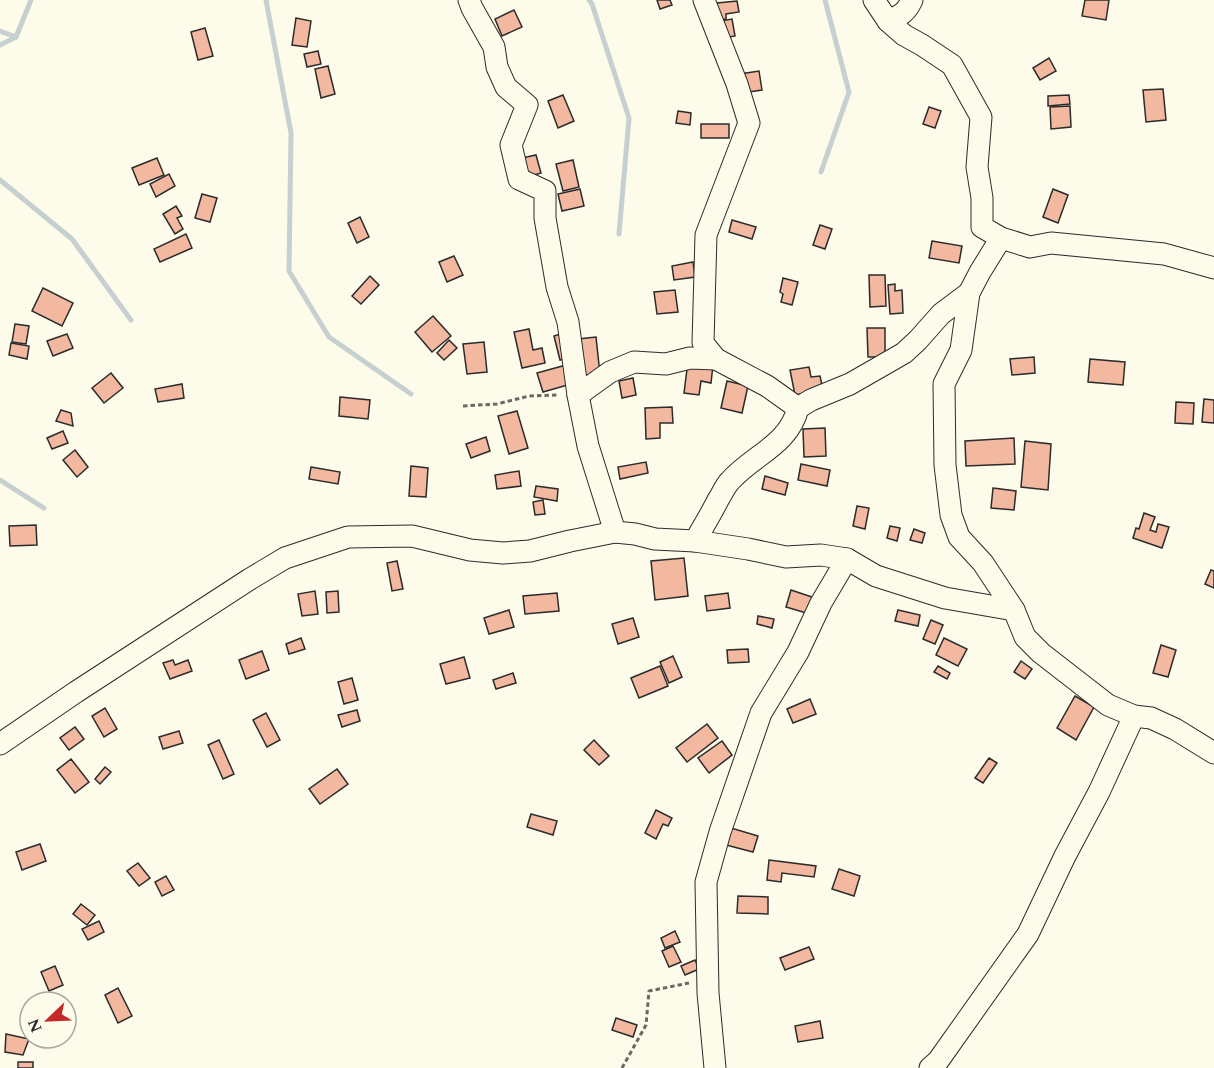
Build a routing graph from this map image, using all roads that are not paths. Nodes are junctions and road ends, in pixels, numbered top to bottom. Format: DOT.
graph roads {
  1 [pos="469,0"];
  2 [pos="704,0"];
  3 [pos="874,0"];
  4 [pos="912,0"];
  5 [pos="888,21"];
  6 [pos="1001,238"];
  7 [pos="1214,268"];
  8 [pos="969,293"];
  9 [pos="716,359"];
  10 [pos="578,395"];
  11 [pos="798,408"];
  12 [pos="615,532"];
  13 [pos="695,541"];
  14 [pos="847,559"];
  15 [pos="1014,610"];
  16 [pos="1134,716"];
  17 [pos="0,744"];
  18 [pos="1214,753"];
  19 [pos="715,1068"];
  20 [pos="930,1068"];
  1 -- 10 [label="street"];
  2 -- 9 [label="street"];
  3 -- 5 [label="street"];
  4 -- 5 [label="street"];
  5 -- 6 [label="street"];
  6 -- 7 [label="street"];
  6 -- 8 [label="street"];
  8 -- 11 [label="street"];
  8 -- 15 [label="street"];
  9 -- 10 [label="street"];
  9 -- 11 [label="street"];
  10 -- 12 [label="street"];
  11 -- 13 [label="street"];
  12 -- 13 [label="street"];
  12 -- 17 [label="street"];
  13 -- 14 [label="street"];
  14 -- 15 [label="street"];
  14 -- 19 [label="street"];
  15 -- 16 [label="street"];
  16 -- 18 [label="street"];
  16 -- 20 [label="street"];
}
